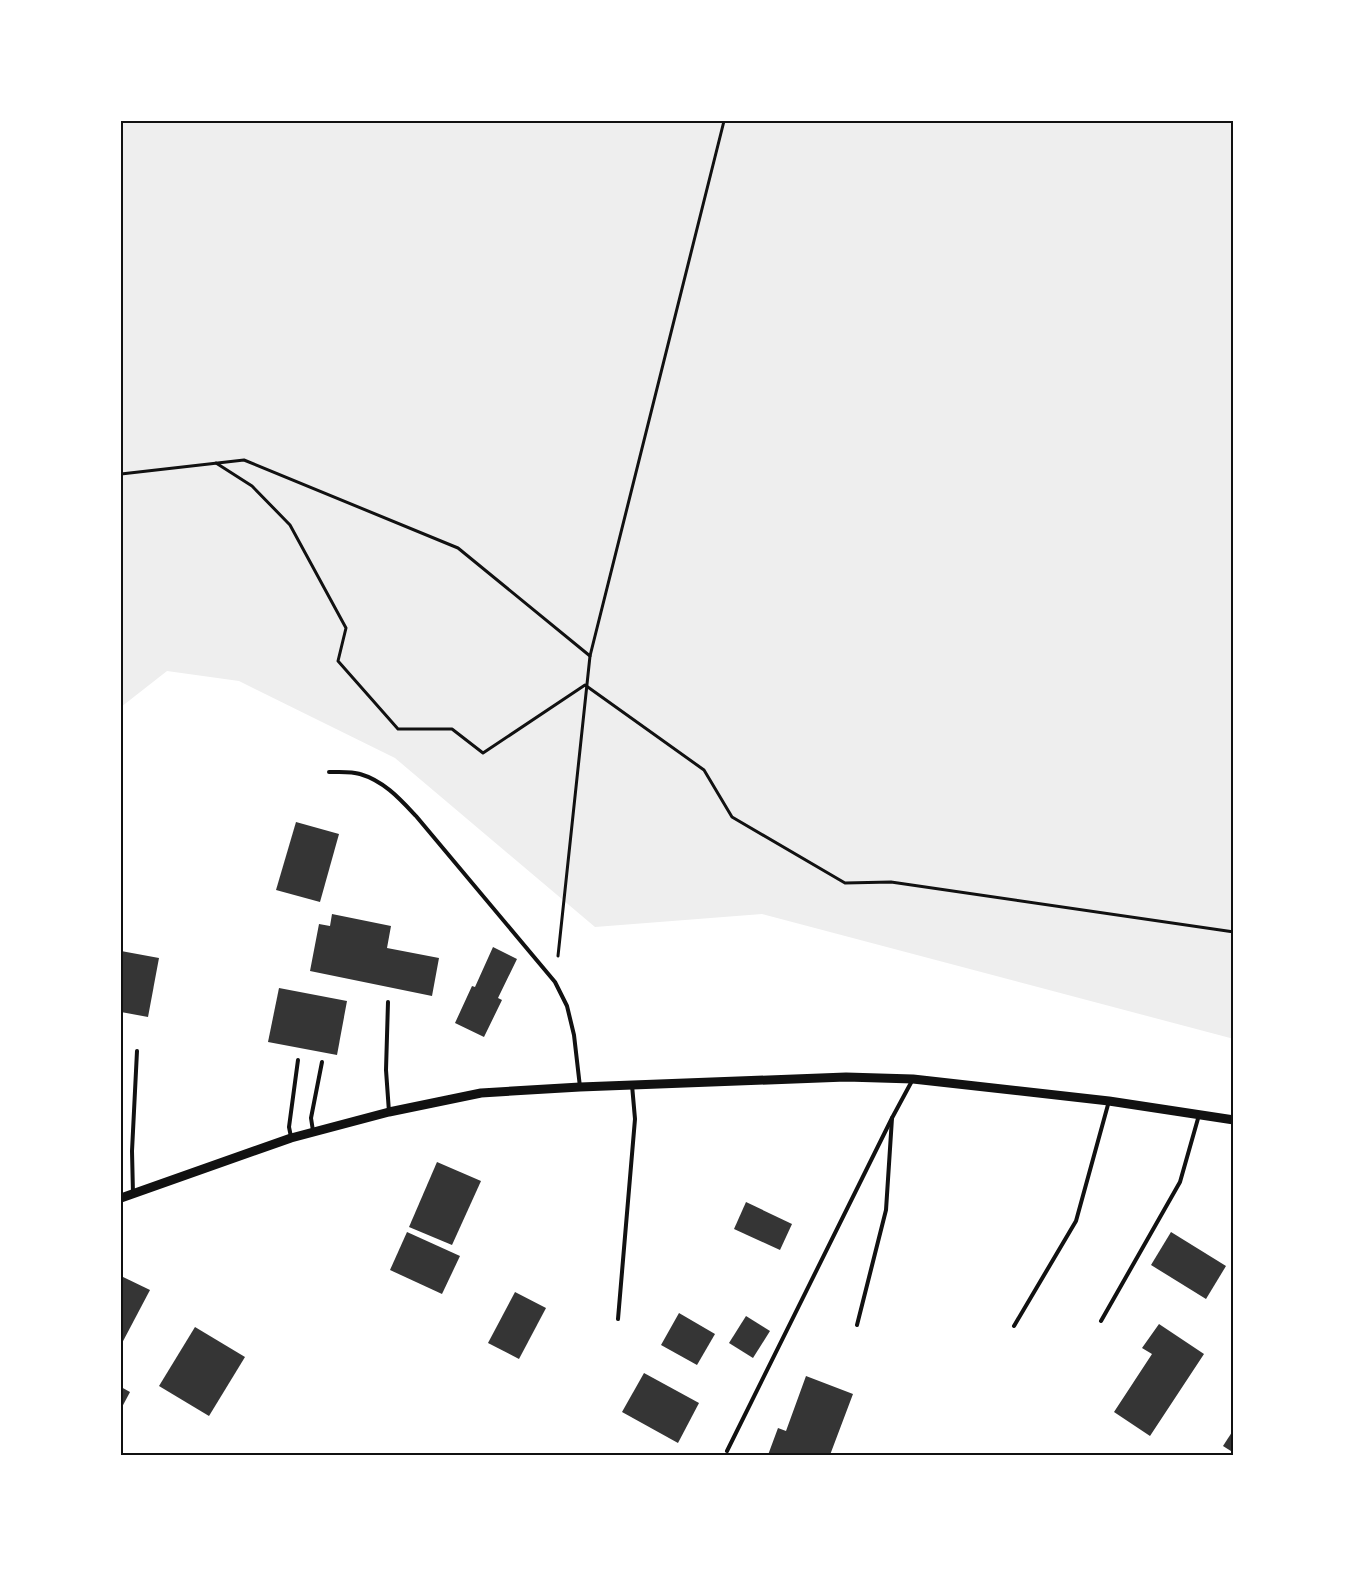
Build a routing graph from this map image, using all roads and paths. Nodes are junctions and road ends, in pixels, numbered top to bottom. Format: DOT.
graph roads {
  1 [pos="724,121"];
  2 [pos="216,463"];
  3 [pos="121,474"];
  4 [pos="590,656"];
  5 [pos="586,685"];
  6 [pos="329,772"];
  7 [pos="1234,932"];
  8 [pos="555,982"];
  9 [pos="388,1002"];
  10 [pos="137,1051"];
  11 [pos="298,1060"];
  12 [pos="322,1062"];
  13 [pos="913,1079"];
  14 [pos="632,1085"];
  15 [pos="580,1087"];
  16 [pos="1109,1101"];
  17 [pos="389,1112"];
  18 [pos="1199,1115"];
  19 [pos="892,1118"];
  20 [pos="1234,1120"];
  21 [pos="312,1132"];
  22 [pos="291,1138"];
  23 [pos="134,1194"];
  24 [pos="121,1198"];
  25 [pos="618,1319"];
  26 [pos="1101,1321"];
  27 [pos="857,1326"];
  28 [pos="1014,1326"];
  29 [pos="727,1451"];
  1 -- 4 [label="path"];
  2 -- 3 [label="path"];
  2 -- 4 [label="path"];
  2 -- 5 [label="path"];
  4 -- 5 [label="path"];
  5 -- 7 [label="path"];
  5 -- 8 [label="path"];
  6 -- 8 [label="lane"];
  8 -- 15 [label="lane"];
  9 -- 17 [label="lane"];
  10 -- 23 [label="lane"];
  11 -- 22 [label="lane"];
  12 -- 21 [label="lane"];
  13 -- 14 [label="street"];
  13 -- 16 [label="street"];
  13 -- 19 [label="lane"];
  14 -- 15 [label="street"];
  14 -- 25 [label="lane"];
  15 -- 17 [label="street"];
  16 -- 18 [label="street"];
  16 -- 28 [label="lane"];
  17 -- 21 [label="street"];
  18 -- 20 [label="street"];
  18 -- 26 [label="lane"];
  19 -- 27 [label="lane"];
  19 -- 29 [label="lane"];
  21 -- 22 [label="street"];
  22 -- 23 [label="street"];
  23 -- 24 [label="street"];
}
